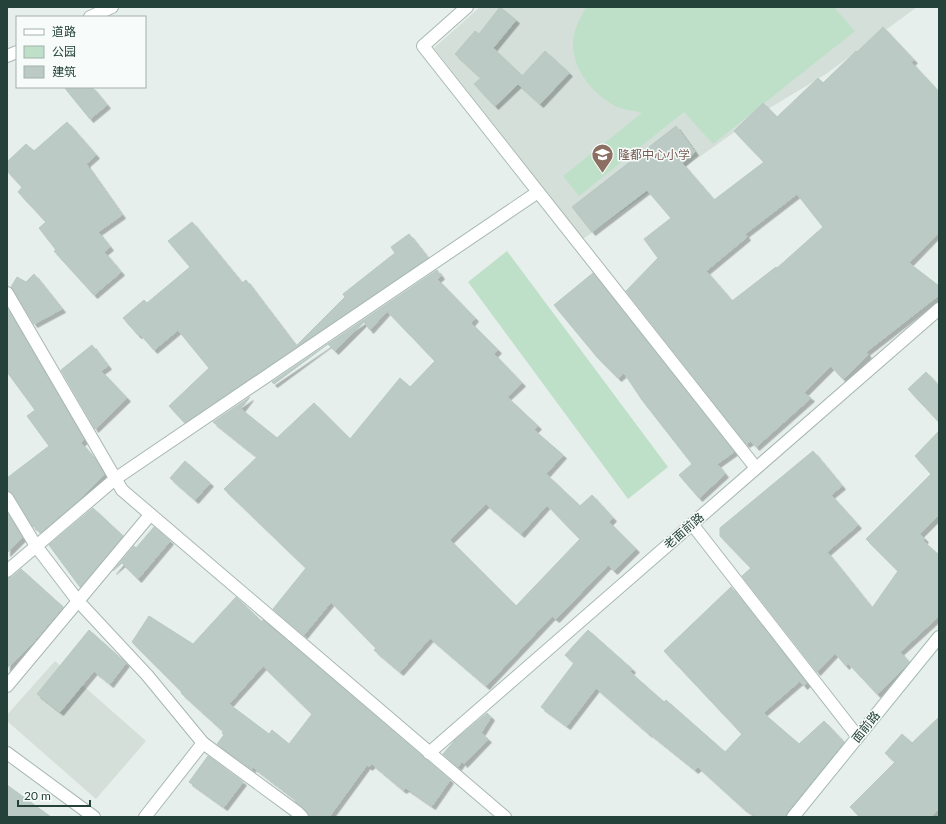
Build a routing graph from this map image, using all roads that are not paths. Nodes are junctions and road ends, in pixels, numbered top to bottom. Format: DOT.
graph roads {
  1 [pos="112,7"];
  2 [pos="467,7"];
  3 [pos="92,16"];
  4 [pos="538,192"];
  5 [pos="7,293"];
  6 [pos="939,309"];
  7 [pos="756,468"];
  8 [pos="115,479"];
  9 [pos="7,498"];
  10 [pos="150,515"];
  11 [pos="692,524"];
  12 [pos="36,546"];
  13 [pos="7,571"];
  14 [pos="78,601"];
  15 [pos="939,637"];
  16 [pos="7,686"];
  17 [pos="858,737"];
  18 [pos="202,744"];
  19 [pos="7,753"];
  20 [pos="430,753"];
  21 [pos="94,817"];
  22 [pos="145,817"];
  23 [pos="302,817"];
  24 [pos="504,817"];
  25 [pos="793,817"];
  1 -- 3 [label="street"];
  2 -- 4 [label="street"];
  4 -- 7 [label="street"];
  4 -- 8 [label="street"];
  5 -- 8 [label="street"];
  6 -- 7 [label="street, 老面前路"];
  7 -- 11 [label="street, 老面前路"];
  8 -- 10 [label="street"];
  8 -- 12 [label="street"];
  9 -- 12 [label="street"];
  10 -- 14 [label="street"];
  10 -- 20 [label="street"];
  11 -- 17 [label="street"];
  11 -- 20 [label="street, 老面前路"];
  12 -- 13 [label="street"];
  12 -- 14 [label="street"];
  14 -- 16 [label="street"];
  14 -- 18 [label="street"];
  15 -- 17 [label="street, 面前路"];
  17 -- 25 [label="street, 面前路"];
  18 -- 22 [label="street"];
  18 -- 23 [label="street"];
  19 -- 21 [label="street"];
  20 -- 24 [label="street"];
}
